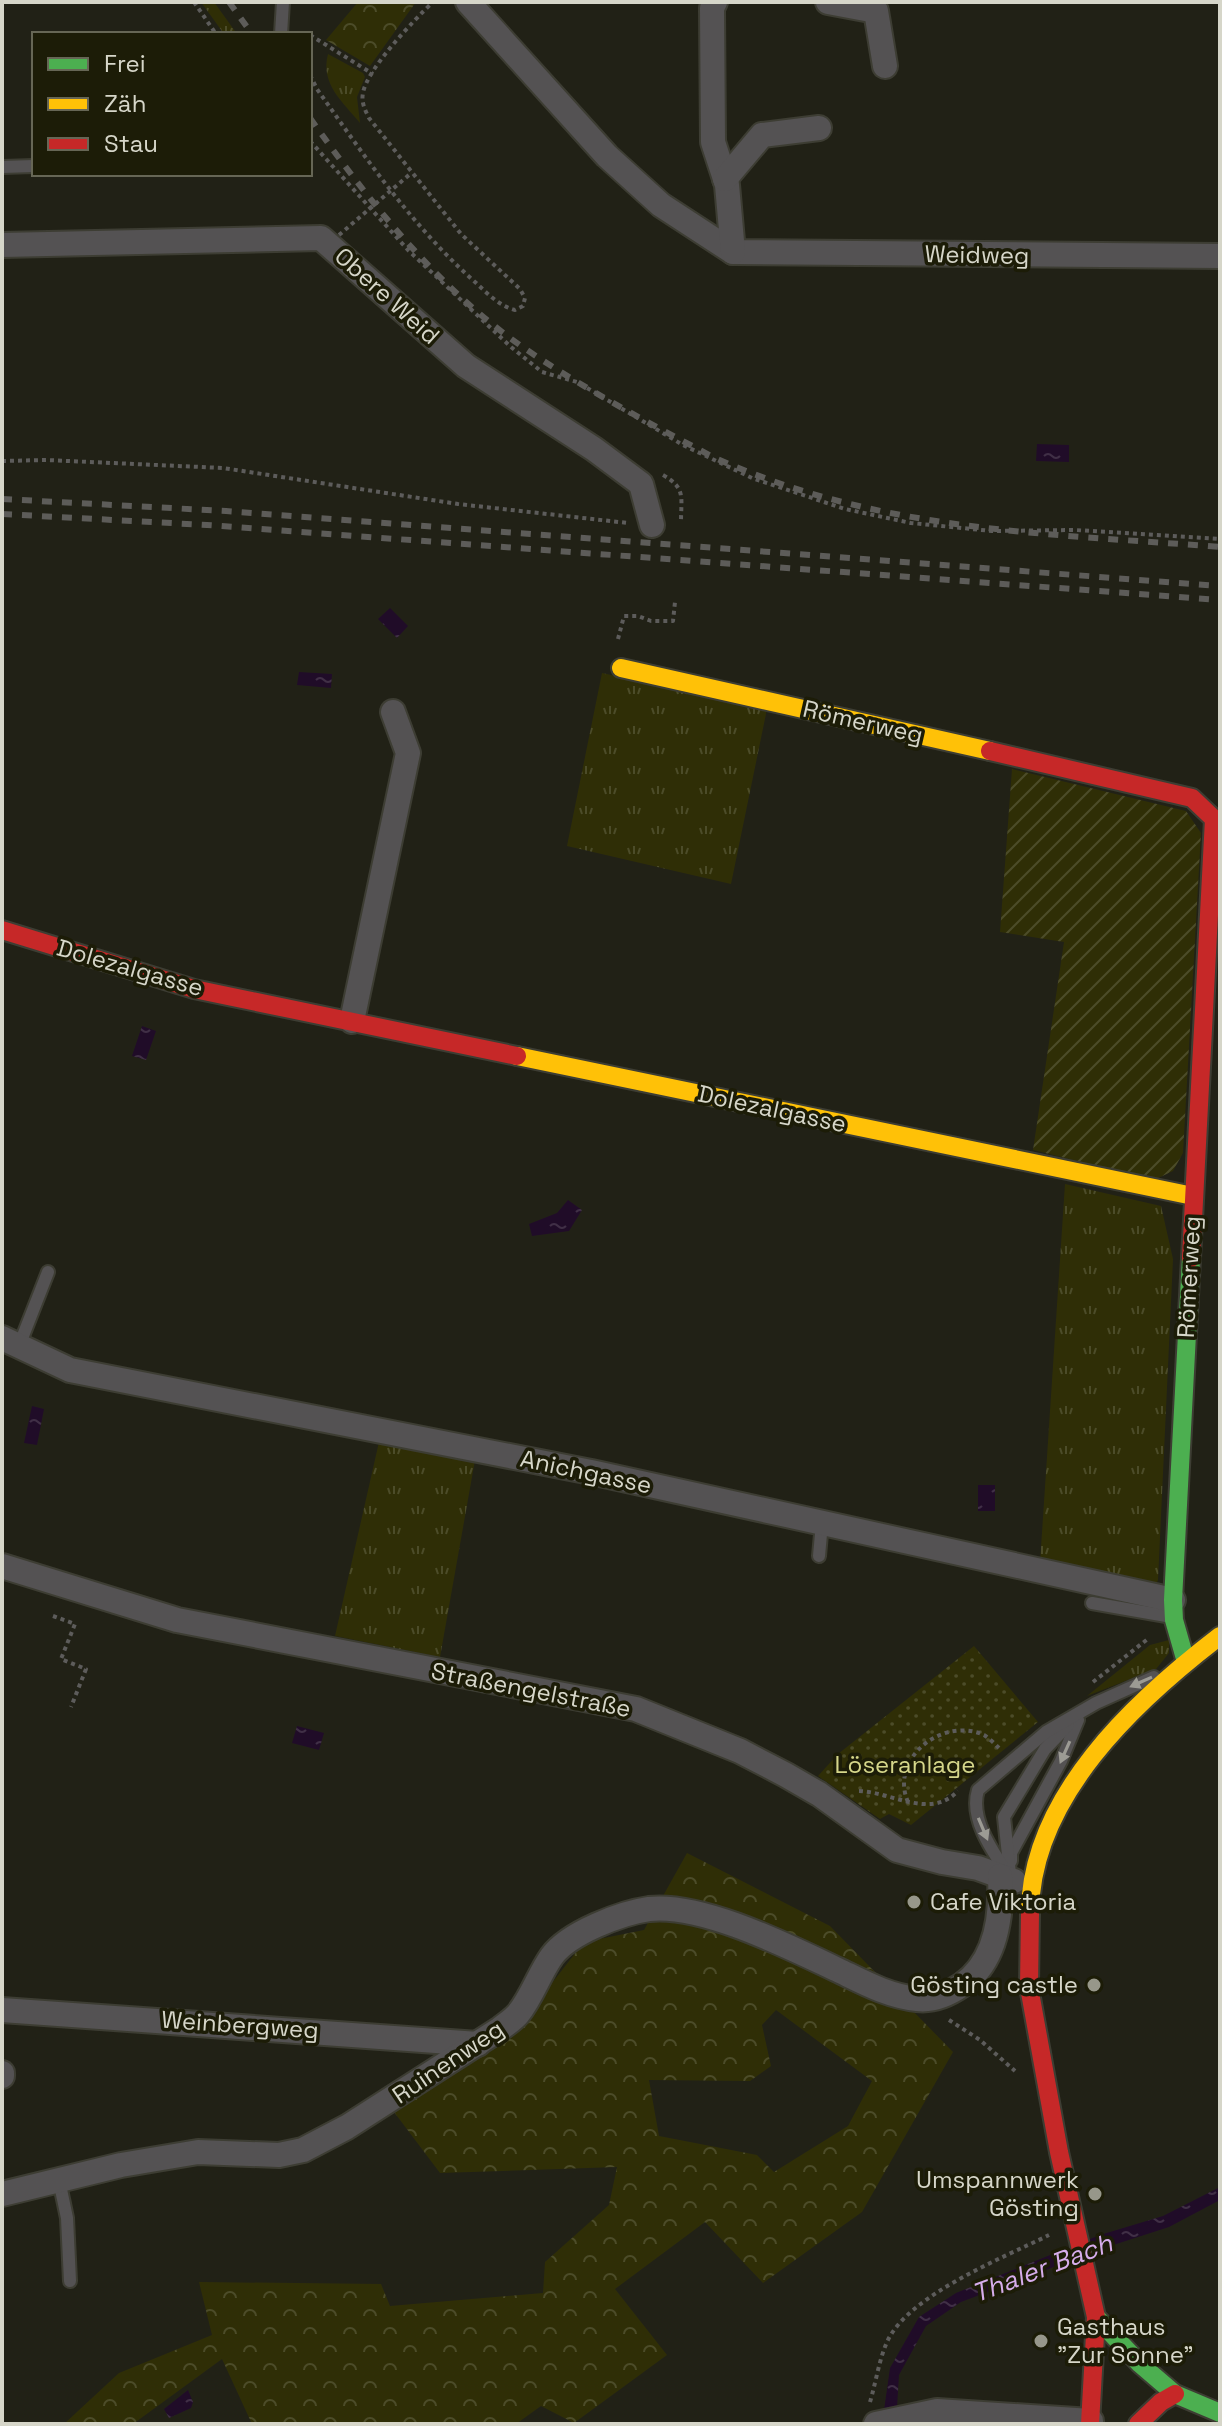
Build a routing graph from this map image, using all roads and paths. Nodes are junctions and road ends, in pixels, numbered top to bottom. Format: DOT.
graph roads {
  1 [pos="194,2"];
  2 [pos="283,2"];
  3 [pos="433,2"];
  4 [pos="468,2"];
  5 [pos="715,2"];
  6 [pos="828,2"];
  7 [pos="215,32"];
  8 [pos="281,32"];
  9 [pos="312,36"];
  10 [pos="885,66"];
  11 [pos="373,74"];
  12 [pos="312,78"];
  13 [pos="819,128"];
  14 [pos="312,143"];
  15 [pos="32,166"];
  16 [pos="2,167"];
  17 [pos="410,174"];
  18 [pos="725,179"];
  19 [pos="339,235"];
  20 [pos="2,245"];
  21 [pos="733,252"];
  22 [pos="1220,256"];
  23 [pos="2,461"];
  24 [pos="652,525"];
  25 [pos="1220,539"];
  26 [pos="675,602"];
  27 [pos="621,668"];
  28 [pos="393,712"];
  29 [pos="1216,891"];
  30 [pos="2,930"];
  31 [pos="352,1021"];
  32 [pos="1193,1196"];
  33 [pos="48,1272"];
  34 [pos="11,1342"];
  35 [pos="811,1517"];
  36 [pos="819,1556"];
  37 [pos="2,1566"];
  38 [pos="1092,1603"];
  39 [pos="1174,1609"];
  40 [pos="53,1616"];
  41 [pos="1220,1636"];
  42 [pos="1186,1662"];
  43 [pos="1091,1705"];
  44 [pos="71,1707"];
  45 [pos="1113,1733"];
  46 [pos="1004,1753"];
  47 [pos="958,1791"];
  48 [pos="908,1802"];
  49 [pos="833,1805"];
  50 [pos="1014,1881"];
  51 [pos="921,2000"];
  52 [pos="2,2010"];
  53 [pos="478,2044"];
  54 [pos="1015,2071"];
  55 [pos="59,2180"];
  56 [pos="2,2194"];
  57 [pos="1069,2232"];
  58 [pos="70,2281"];
  59 [pos="1096,2317"];
  60 [pos="1175,2394"];
  61 [pos="1220,2413"];
  62 [pos="875,2419"];
  63 [pos="1090,2422"];
  64 [pos="1138,2424"];
  1 -- 7 [label="path"];
  2 -- 8 [label="lane"];
  3 -- 11 [label="path"];
  4 -- 21 [label="street"];
  5 -- 18 [label="street"];
  6 -- 10 [label="street"];
  9 -- 11 [label="path"];
  11 -- 17 [label="path"];
  12 -- 17 [label="path"];
  13 -- 18 [label="street"];
  14 -- 25 [label="path"];
  15 -- 16 [label="lane"];
  17 -- 19 [label="path, bridge"];
  18 -- 21 [label="street"];
  20 -- 24 [label="street, Obere Weid"];
  21 -- 22 [label="street, Weidweg"];
  23 -- 24 [label="path"];
  26 -- 27 [label="path"];
  27 -- 29 [label="street, Römerweg"];
  28 -- 31 [label="street"];
  29 -- 32 [label="street, Römerweg"];
  30 -- 31 [label="street, Dolezalgasse"];
  31 -- 32 [label="street, Dolezalgasse"];
  32 -- 39 [label="street, Römerweg"];
  33 -- 34 [label="lane"];
  34 -- 35 [label="street, Anichgasse"];
  35 -- 36 [label="lane"];
  35 -- 39 [label="street, Anichgasse"];
  37 -- 49 [label="street, Straßengelstraße"];
  38 -- 39 [label="lane"];
  39 -- 42 [label="street, Römerweg"];
  40 -- 44 [label="path"];
  41 -- 42 [label="street"];
  42 -- 43 [label="lane, one-way"];
  42 -- 45 [label="street"];
  43 -- 45 [label="lane"];
  43 -- 50 [label="lane, one-way"];
  43 -- 50 [label="lane"];
  43 -- 50 [label="lane, one-way"];
  45 -- 50 [label="street"];
  46 -- 48 [label="path"];
  47 -- 48 [label="path"];
  48 -- 49 [label="path"];
  49 -- 50 [label="street, Straßengelstraße"];
  50 -- 51 [label="street"];
  50 -- 57 [label="street"];
  51 -- 53 [label="street, Ruinenweg"];
  51 -- 54 [label="path"];
  52 -- 53 [label="street, Weinbergweg"];
  53 -- 55 [label="street, Ruinenweg"];
  55 -- 56 [label="street, Ruinenweg"];
  55 -- 58 [label="lane"];
  57 -- 59 [label="street"];
  57 -- 62 [label="path"];
  59 -- 60 [label="street"];
  59 -- 63 [label="street"];
  60 -- 61 [label="street"];
  60 -- 64 [label="street"];
  62 -- 63 [label="street"];
}
